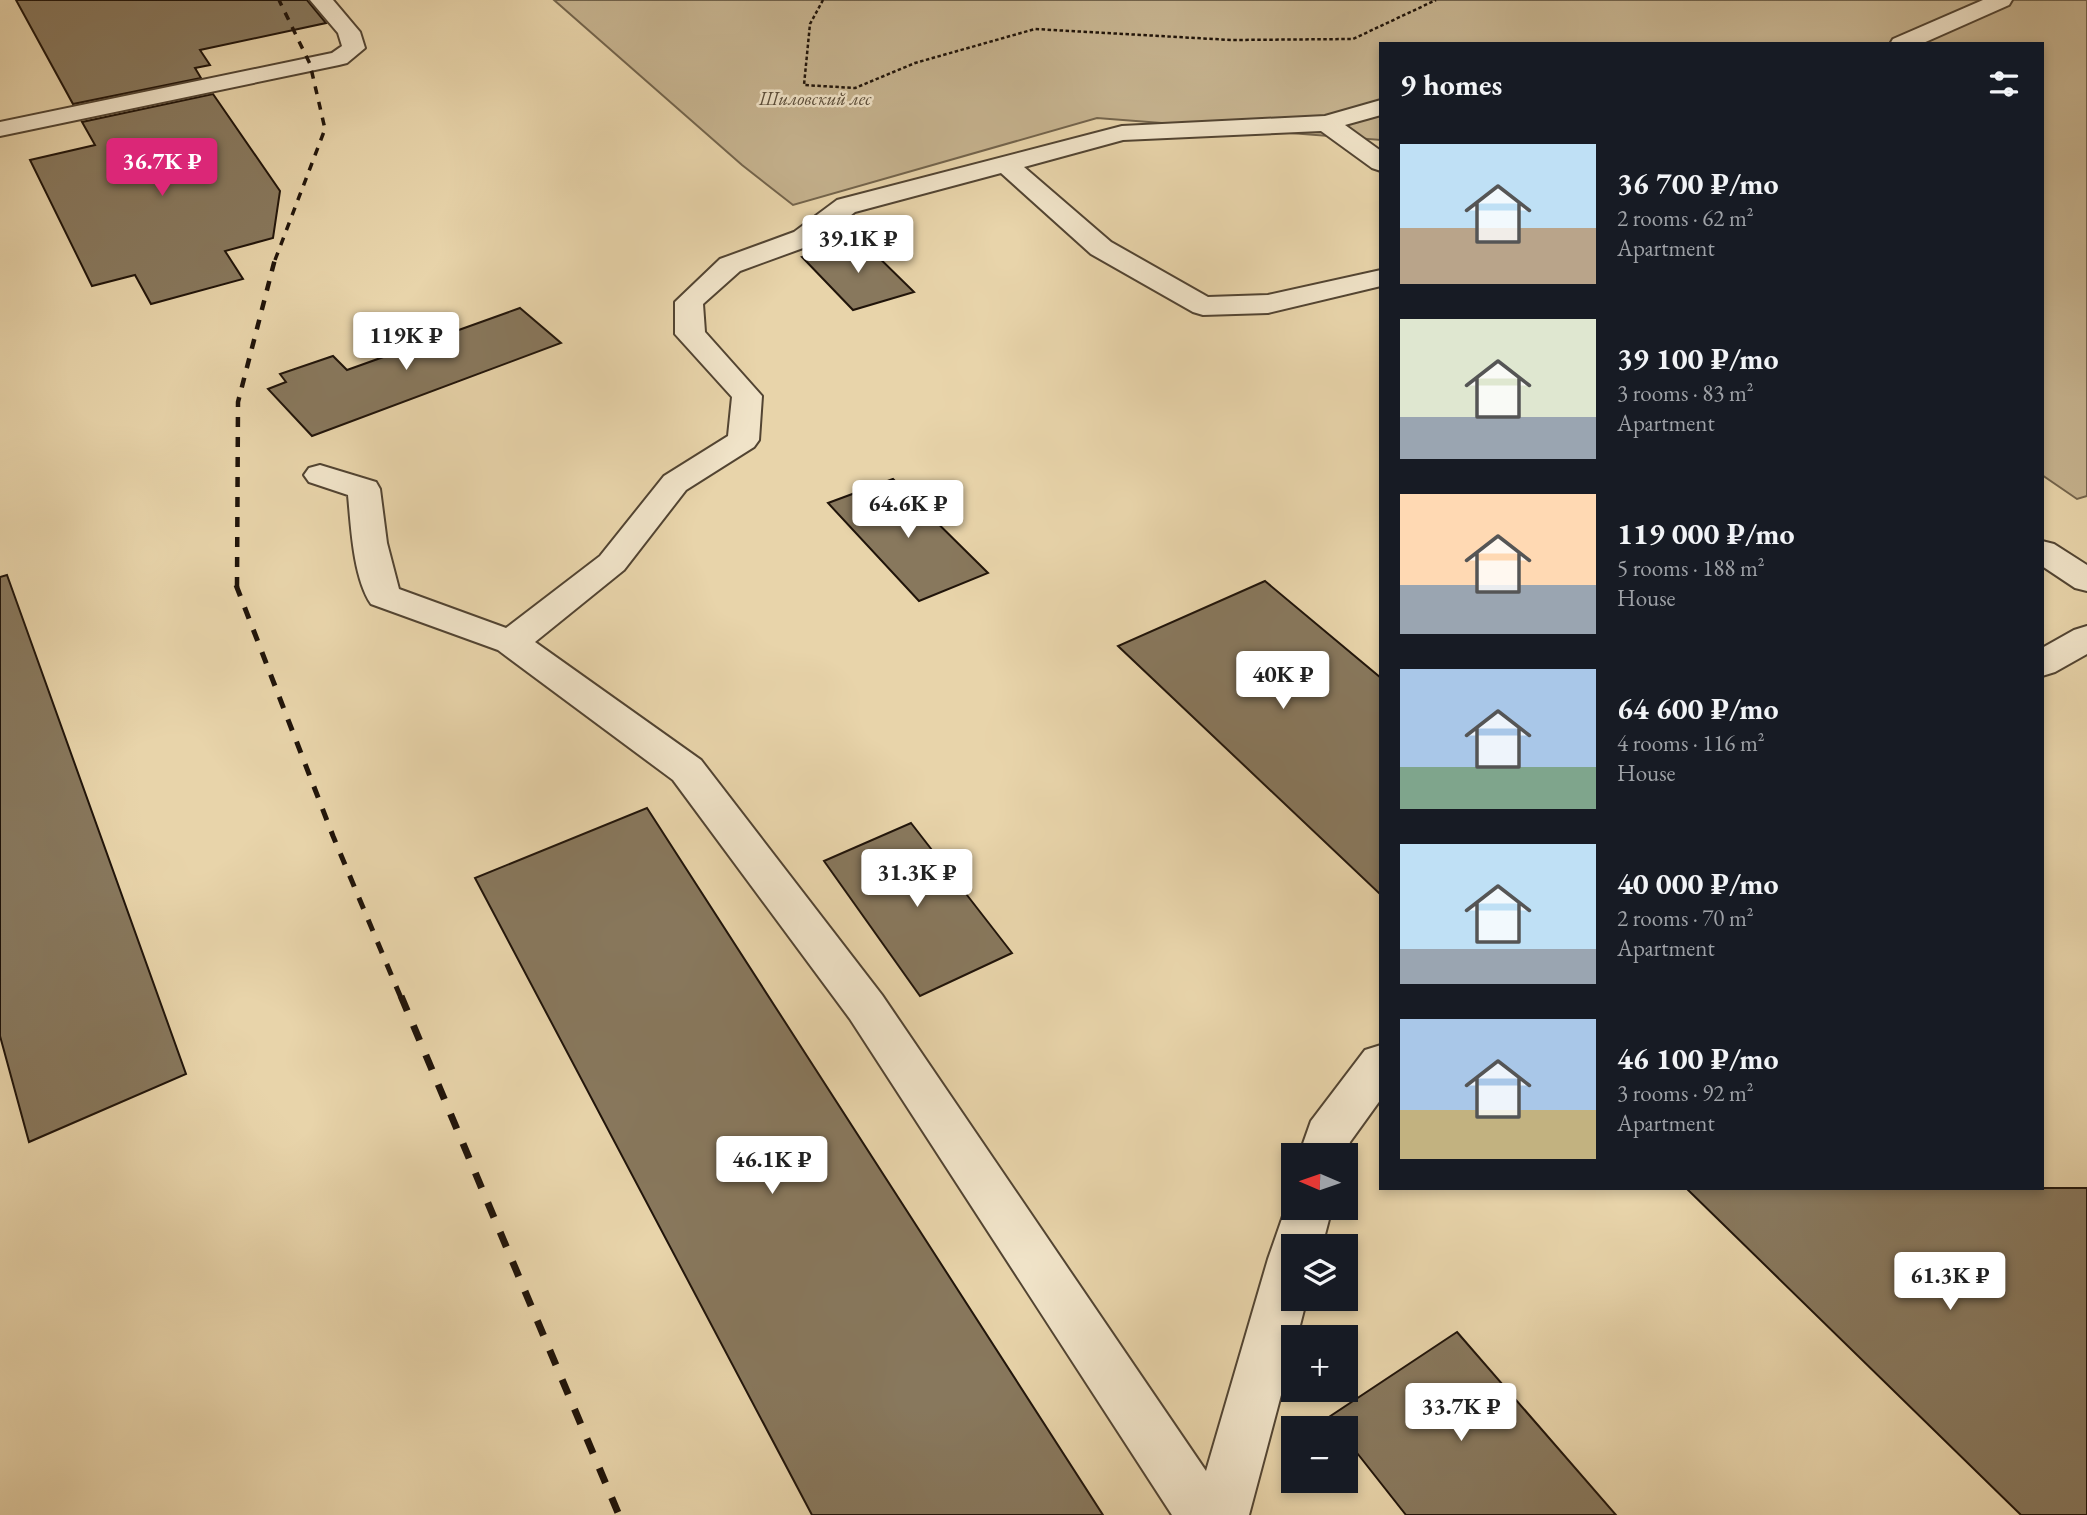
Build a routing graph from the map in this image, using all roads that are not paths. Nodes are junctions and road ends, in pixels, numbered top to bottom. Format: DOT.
graph roads {
  1 [pos="321,0"];
  2 [pos="2001,0"];
  3 [pos="1906,42"];
  4 [pos="1379,108"];
  5 [pos="1326,123"];
  6 [pos="0,129"];
  7 [pos="1379,162"];
  8 [pos="1006,164"];
  9 [pos="1379,278"];
  10 [pos="320,475"];
  11 [pos="2044,552"];
  12 [pos="2087,580"];
  13 [pos="2087,638"];
  14 [pos="512,642"];
  15 [pos="2044,663"];
  16 [pos="1379,1066"];
  17 [pos="1326,1143"];
  18 [pos="1281,1302"];
  19 [pos="1204,1515"];
  20 [pos="1221,1515"];
  1 -- 6 [label="lane"];
  2 -- 3 [label="lane"];
  4 -- 5 [label="lane"];
  5 -- 7 [label="lane"];
  5 -- 8 [label="lane"];
  8 -- 9 [label="lane"];
  8 -- 14 [label="lane"];
  10 -- 14 [label="lane"];
  11 -- 12 [label="lane"];
  13 -- 15 [label="lane"];
  14 -- 19 [label="lane"];
  16 -- 17 [label="lane"];
  18 -- 20 [label="lane"];
}
